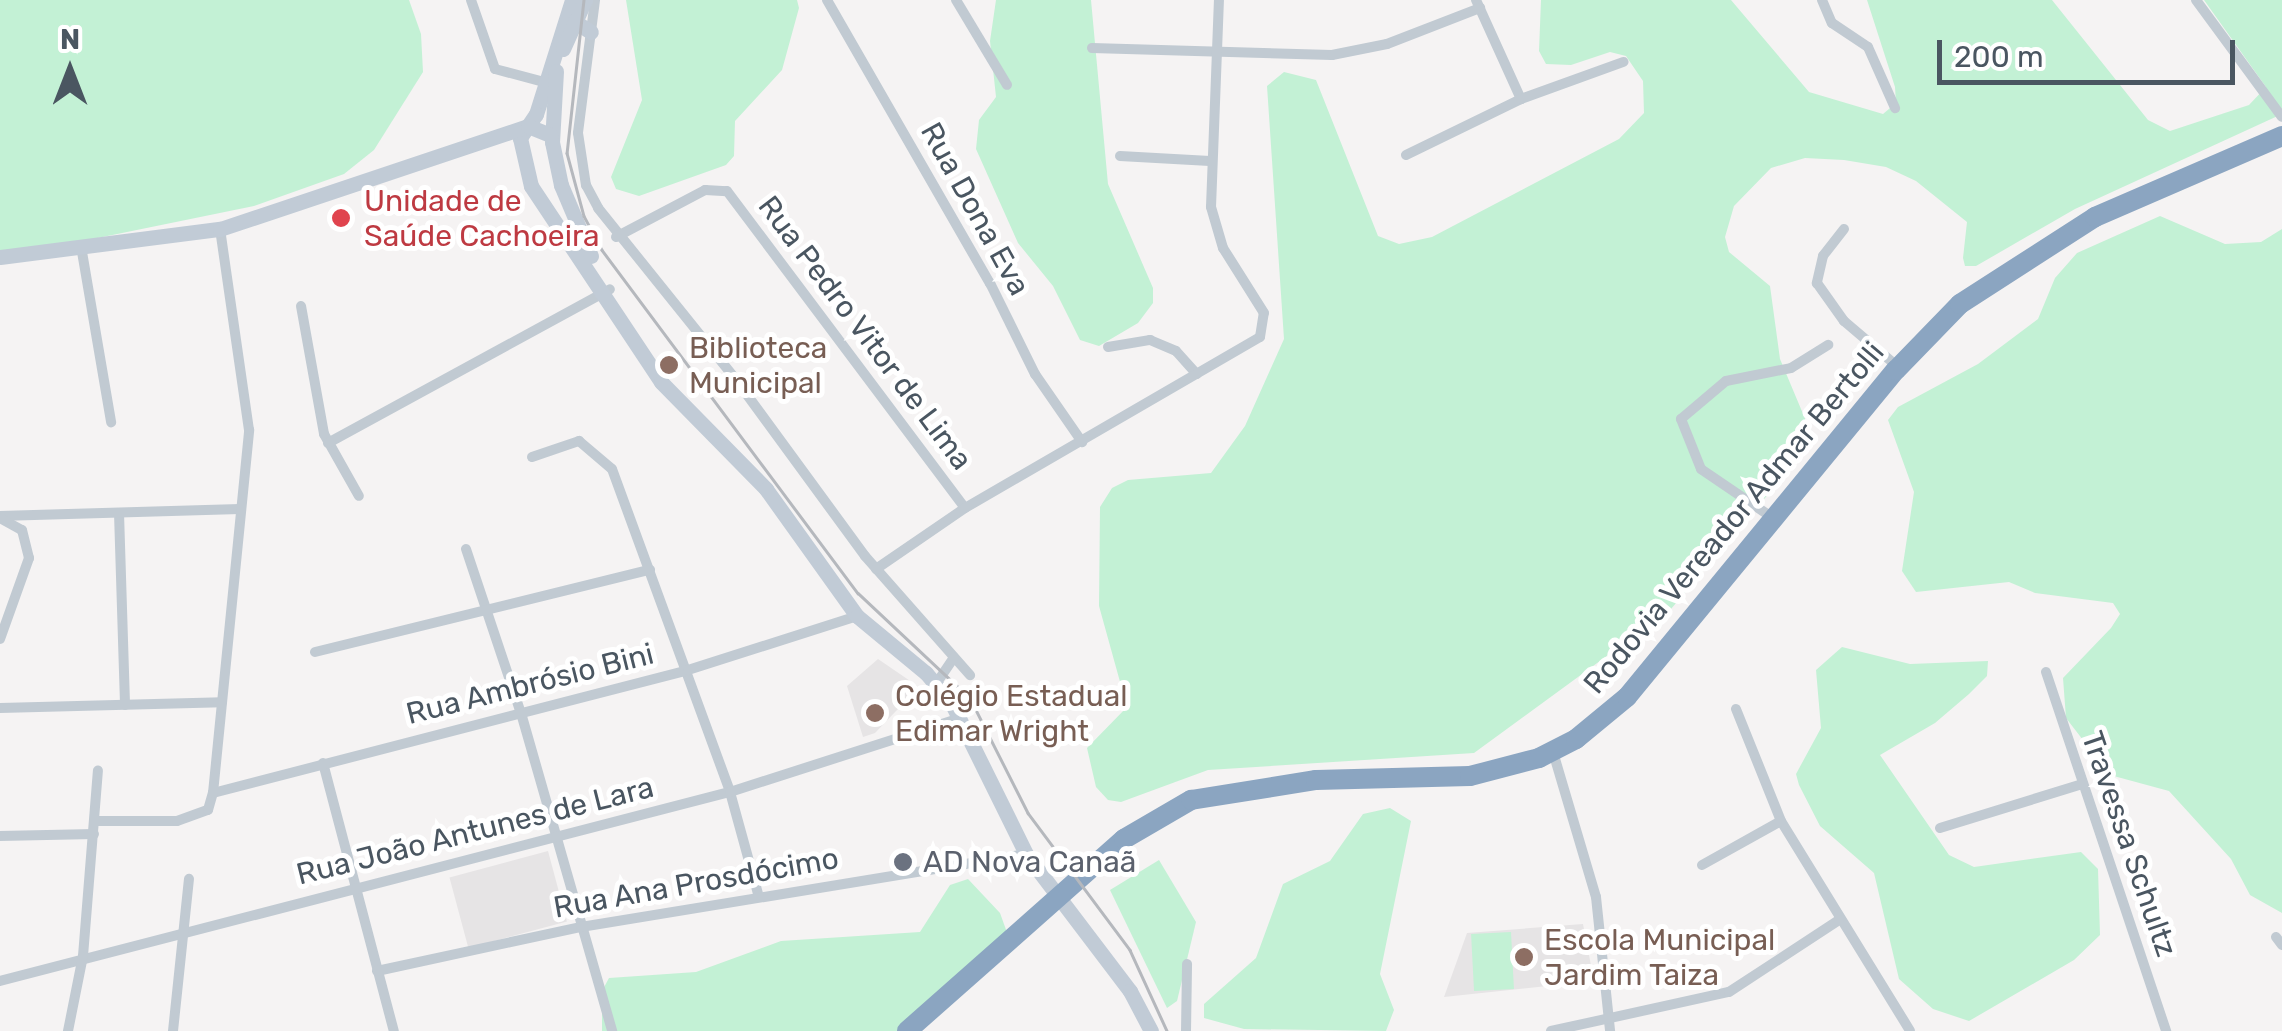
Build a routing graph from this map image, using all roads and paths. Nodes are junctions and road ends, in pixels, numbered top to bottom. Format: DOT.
graph roads {
  1 [pos="470,0"];
  2 [pos="596,0"];
  3 [pos="826,0"];
  4 [pos="956,0"];
  5 [pos="1219,0"];
  6 [pos="1822,0"];
  7 [pos="2196,0"];
  8 [pos="574,1"];
  9 [pos="1478,4"];
  10 [pos="574,22"];
  11 [pos="592,24"];
  12 [pos="1092,48"];
  13 [pos="1218,50"];
  14 [pos="1623,62"];
  15 [pos="549,83"];
  16 [pos="1007,85"];
  17 [pos="1521,100"];
  18 [pos="1895,108"];
  19 [pos="2282,117"];
  20 [pos="524,133"];
  21 [pos="550,135"];
  22 [pos="2282,136"];
  23 [pos="1406,155"];
  24 [pos="1120,156"];
  25 [pos="1210,162"];
  26 [pos="561,185"];
  27 [pos="537,193"];
  28 [pos="1844,228"];
  29 [pos="220,229"];
  30 [pos="616,237"];
  31 [pos="81,246"];
  32 [pos="0,257"];
  33 [pos="606,292"];
  34 [pos="301,306"];
  35 [pos="1828,345"];
  36 [pos="1108,347"];
  37 [pos="1899,368"];
  38 [pos="1197,374"];
  39 [pos="111,422"];
  40 [pos="1082,442"];
  41 [pos="328,444"];
  42 [pos="532,457"];
  43 [pos="360,496"];
  44 [pos="965,508"];
  45 [pos="240,510"];
  46 [pos="119,513"];
  47 [pos="0,517"];
  48 [pos="1774,519"];
  49 [pos="466,549"];
  50 [pos="876,569"];
  51 [pos="650,570"];
  52 [pos="485,609"];
  53 [pos="858,616"];
  54 [pos="0,640"];
  55 [pos="316,652"];
  56 [pos="954,657"];
  57 [pos="688,670"];
  58 [pos="2046,672"];
  59 [pos="970,675"];
  60 [pos="936,684"];
  61 [pos="222,702"];
  62 [pos="125,704"];
  63 [pos="0,708"];
  64 [pos="1736,708"];
  65 [pos="521,713"];
  66 [pos="960,718"];
  67 [pos="1553,752"];
  68 [pos="322,763"];
  69 [pos="98,771"];
  70 [pos="2082,784"];
  71 [pos="730,792"];
  72 [pos="213,793"];
  73 [pos="1781,820"];
  74 [pos="95,827"];
  75 [pos="1940,828"];
  76 [pos="0,836"];
  77 [pos="557,837"];
  78 [pos="1026,854"];
  79 [pos="1702,865"];
  80 [pos="190,879"];
  81 [pos="354,888"];
  82 [pos="759,897"];
  83 [pos="1839,920"];
  84 [pos="581,927"];
  85 [pos="185,928"];
  86 [pos="84,956"];
  87 [pos="1187,964"];
  88 [pos="377,971"];
  89 [pos="0,981"];
  90 [pos="1609,1026"];
  91 [pos="68,1031"];
  92 [pos="173,1031"];
  93 [pos="394,1031"];
  94 [pos="612,1031"];
  95 [pos="907,1031"];
  96 [pos="1151,1031"];
  97 [pos="1186,1031"];
  98 [pos="1551,1031"];
  99 [pos="1910,1031"];
  100 [pos="2166,1031"];
  1 -- 15 [label="street"];
  2 -- 11 [label="street"];
  3 -- 40 [label="street, Rua Dona Eva"];
  4 -- 16 [label="street"];
  5 -- 13 [label="street"];
  6 -- 18 [label="street"];
  7 -- 19 [label="street"];
  8 -- 10 [label="main road"];
  8 -- 15 [label="main road"];
  9 -- 13 [label="street"];
  9 -- 17 [label="street"];
  10 -- 11 [label="main road"];
  10 -- 15 [label="main road"];
  11 -- 30 [label="street"];
  12 -- 13 [label="street"];
  13 -- 25 [label="street"];
  14 -- 17 [label="street"];
  15 -- 20 [label="main road"];
  15 -- 21 [label="main road"];
  17 -- 23 [label="street"];
  20 -- 21 [label="main road"];
  20 -- 27 [label="main road"];
  20 -- 29 [label="main road"];
  21 -- 26 [label="main road"];
  22 -- 37 [label="highway, Rodovia Vereador Admar Bertolli"];
  24 -- 25 [label="street"];
  25 -- 38 [label="street"];
  26 -- 27 [label="main road"];
  26 -- 33 [label="main road"];
  27 -- 33 [label="main road"];
  28 -- 37 [label="street"];
  29 -- 31 [label="main road"];
  29 -- 45 [label="street"];
  30 -- 44 [label="street, Rua Pedro Vitor de Lima"];
  30 -- 50 [label="street"];
  31 -- 32 [label="main road"];
  31 -- 39 [label="street"];
  33 -- 41 [label="street"];
  33 -- 53 [label="main road"];
  34 -- 41 [label="street"];
  35 -- 48 [label="street"];
  36 -- 38 [label="street"];
  37 -- 48 [label="highway, Rodovia Vereador Admar Bertolli"];
  38 -- 40 [label="street"];
  40 -- 44 [label="street"];
  41 -- 43 [label="street"];
  42 -- 51 [label="street"];
  44 -- 50 [label="street"];
  45 -- 46 [label="street"];
  45 -- 61 [label="street"];
  46 -- 47 [label="street"];
  46 -- 62 [label="street"];
  47 -- 54 [label="street"];
  48 -- 67 [label="highway, Rodovia Vereador Admar Bertolli"];
  49 -- 52 [label="street"];
  50 -- 56 [label="street"];
  51 -- 52 [label="street"];
  51 -- 57 [label="street"];
  52 -- 55 [label="street"];
  52 -- 65 [label="street"];
  53 -- 57 [label="street, Rua Ambrósio Bini"];
  53 -- 60 [label="main road"];
  56 -- 59 [label="street"];
  56 -- 60 [label="street"];
  57 -- 65 [label="street, Rua Ambrósio Bini"];
  57 -- 71 [label="street"];
  58 -- 70 [label="street, Travessa Schultz"];
  60 -- 66 [label="main road"];
  61 -- 62 [label="street"];
  61 -- 72 [label="street"];
  62 -- 63 [label="street"];
  64 -- 73 [label="street"];
  65 -- 68 [label="street, Rua Ambrósio Bini"];
  65 -- 77 [label="street"];
  66 -- 71 [label="street, Rua João Antunes de Lara"];
  66 -- 78 [label="main road"];
  67 -- 90 [label="street"];
  67 -- 95 [label="highway, Rodovia Vereador Admar Bertolli"];
  68 -- 72 [label="street, Rua Ambrósio Bini"];
  68 -- 81 [label="street"];
  69 -- 74 [label="street"];
  70 -- 75 [label="street"];
  70 -- 100 [label="street, Travessa Schultz"];
  71 -- 77 [label="street, Rua João Antunes de Lara"];
  71 -- 82 [label="street"];
  72 -- 74 [label="street"];
  73 -- 79 [label="street"];
  73 -- 83 [label="street"];
  74 -- 76 [label="street"];
  74 -- 86 [label="street"];
  77 -- 81 [label="street, Rua João Antunes de Lara"];
  77 -- 84 [label="street"];
  78 -- 82 [label="street, Rua Ana Prosdócimo"];
  78 -- 96 [label="main road"];
  80 -- 85 [label="street"];
  81 -- 85 [label="street, Rua João Antunes de Lara"];
  81 -- 88 [label="street"];
  82 -- 84 [label="street, Rua Ana Prosdócimo"];
  83 -- 90 [label="street"];
  83 -- 99 [label="street"];
  84 -- 88 [label="street, Rua Ana Prosdócimo"];
  84 -- 94 [label="street"];
  85 -- 86 [label="street, Rua João Antunes de Lara"];
  85 -- 92 [label="street"];
  86 -- 89 [label="street, Rua João Antunes de Lara"];
  86 -- 91 [label="street"];
  87 -- 97 [label="street"];
  88 -- 93 [label="street"];
  90 -- 98 [label="street"];
}
